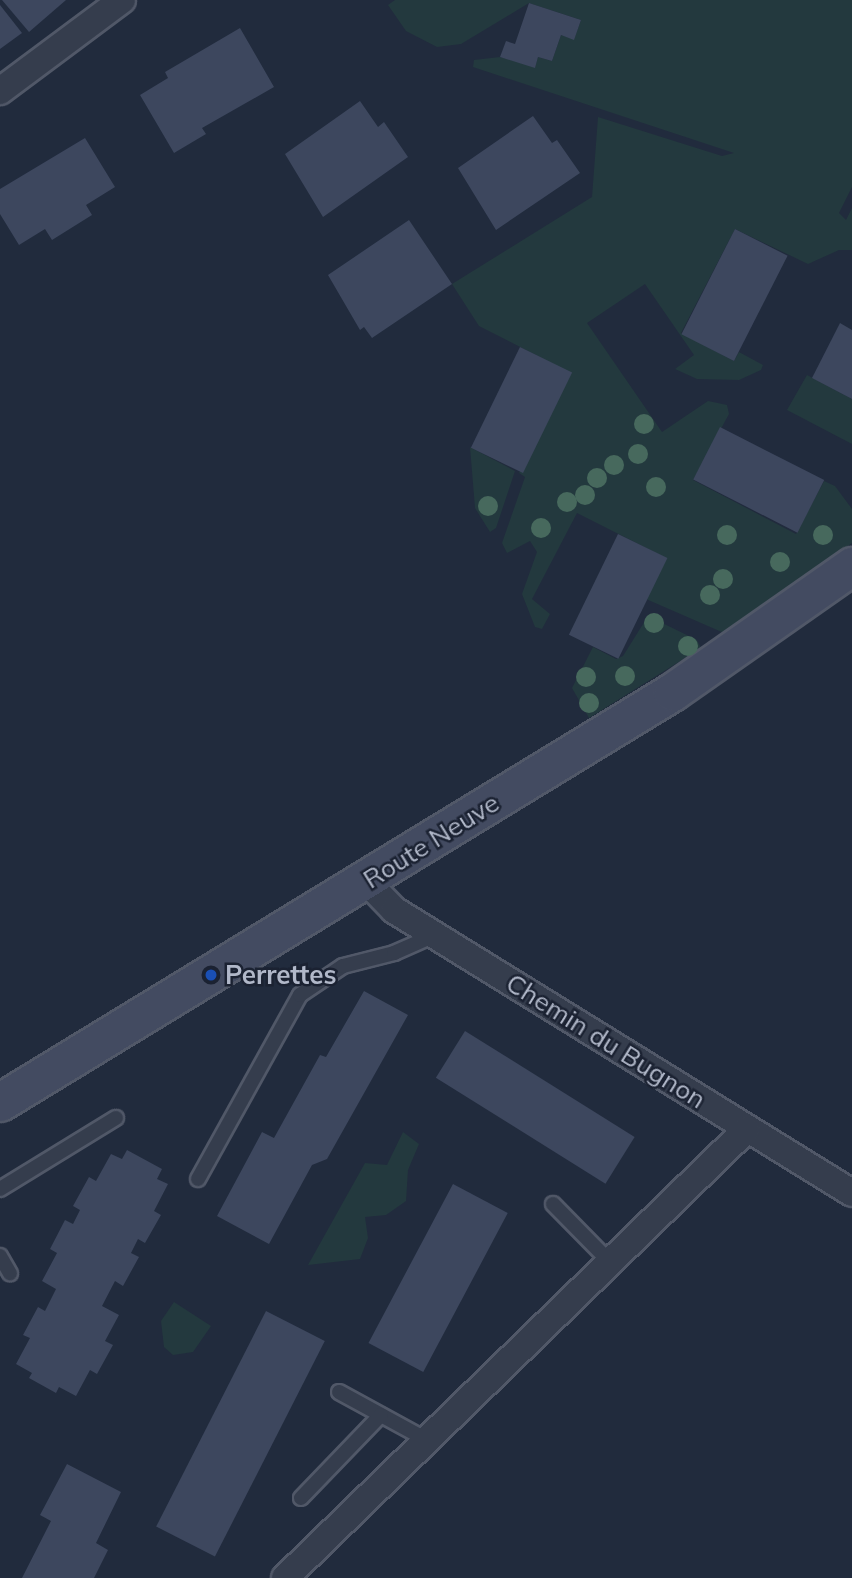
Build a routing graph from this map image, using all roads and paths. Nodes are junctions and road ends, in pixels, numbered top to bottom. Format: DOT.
graph roads {
  1 [pos="121,0"];
  2 [pos="0,91"];
  3 [pos="852,566"];
  4 [pos="367,882"];
  5 [pos="435,935"];
  6 [pos="0,1102"];
  7 [pos="116,1118"];
  8 [pos="746,1129"];
  9 [pos="198,1179"];
  10 [pos="0,1189"];
  11 [pos="852,1193"];
  12 [pos="553,1204"];
  13 [pos="0,1256"];
  14 [pos="608,1260"];
  15 [pos="10,1273"];
  16 [pos="339,1392"];
  17 [pos="381,1415"];
  18 [pos="427,1440"];
  19 [pos="301,1498"];
  20 [pos="285,1578"];
  1 -- 2 [label="street"];
  3 -- 4 [label="street, Route Neuve"];
  4 -- 5 [label="street, Chemin du Bugnon"];
  4 -- 6 [label="street, Route Neuve"];
  5 -- 8 [label="street, Chemin du Bugnon"];
  5 -- 9 [label="lane"];
  7 -- 10 [label="lane"];
  8 -- 11 [label="street, Chemin du Bugnon"];
  8 -- 14 [label="street"];
  12 -- 14 [label="lane"];
  13 -- 15 [label="lane"];
  14 -- 18 [label="street"];
  16 -- 17 [label="lane"];
  17 -- 18 [label="lane"];
  17 -- 19 [label="lane"];
  18 -- 20 [label="street"];
}
